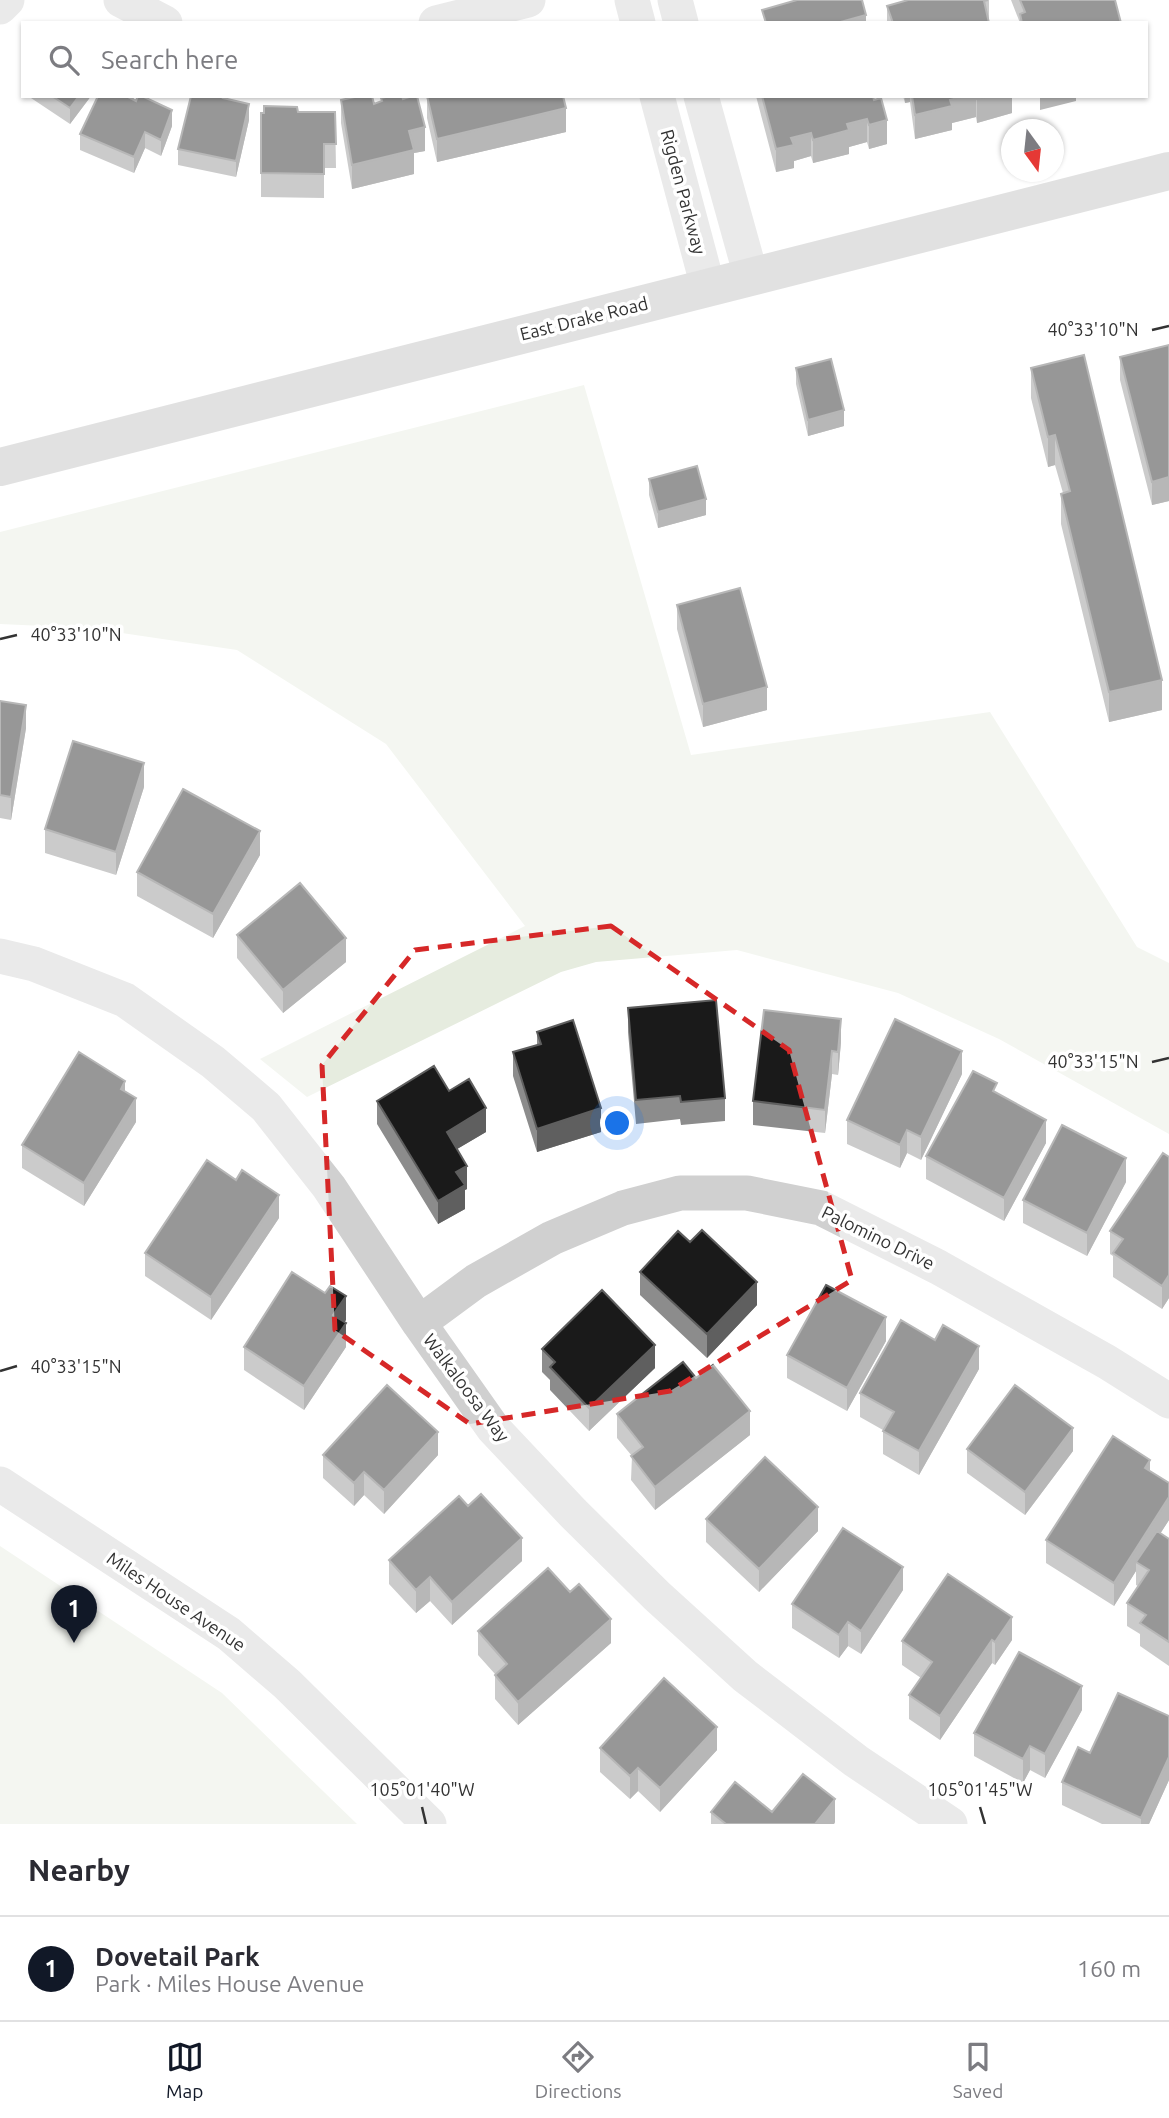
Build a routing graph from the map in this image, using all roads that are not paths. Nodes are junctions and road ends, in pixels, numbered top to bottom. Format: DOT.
graph roads {
  1 [pos="7,0"];
  2 [pos="121,0"];
  3 [pos="528,0"];
  4 [pos="632,0"];
  5 [pos="675,0"];
  6 [pos="0,7"];
  7 [pos="161,21"];
  8 [pos="444,21"];
  9 [pos="637,21"];
  10 [pos="680,21"];
  11 [pos="658,98"];
  12 [pos="702,98"];
  13 [pos="1169,171"];
  14 [pos="751,276"];
  15 [pos="708,287"];
  16 [pos="0,467"];
  17 [pos="0,956"];
  18 [pos="418,1323"];
  19 [pos="1169,1401"];
  20 [pos="0,1484"];
  21 [pos="429,1824"];
  22 [pos="950,1824"];
  1 -- 6 [label="street"];
  2 -- 7 [label="street"];
  3 -- 8 [label="street"];
  4 -- 9 [label="street"];
  5 -- 10 [label="street"];
  11 -- 15 [label="street, Rigden Parkway"];
  12 -- 14 [label="street"];
  13 -- 14 [label="main road, East Drake Road"];
  14 -- 15 [label="main road, East Drake Road"];
  15 -- 16 [label="main road, East Drake Road"];
  17 -- 18 [label="street, Walkaloosa Way"];
  18 -- 19 [label="street, Palomino Drive"];
  18 -- 22 [label="street, Walkaloosa Way"];
  20 -- 21 [label="street, Miles House Avenue"];
}
